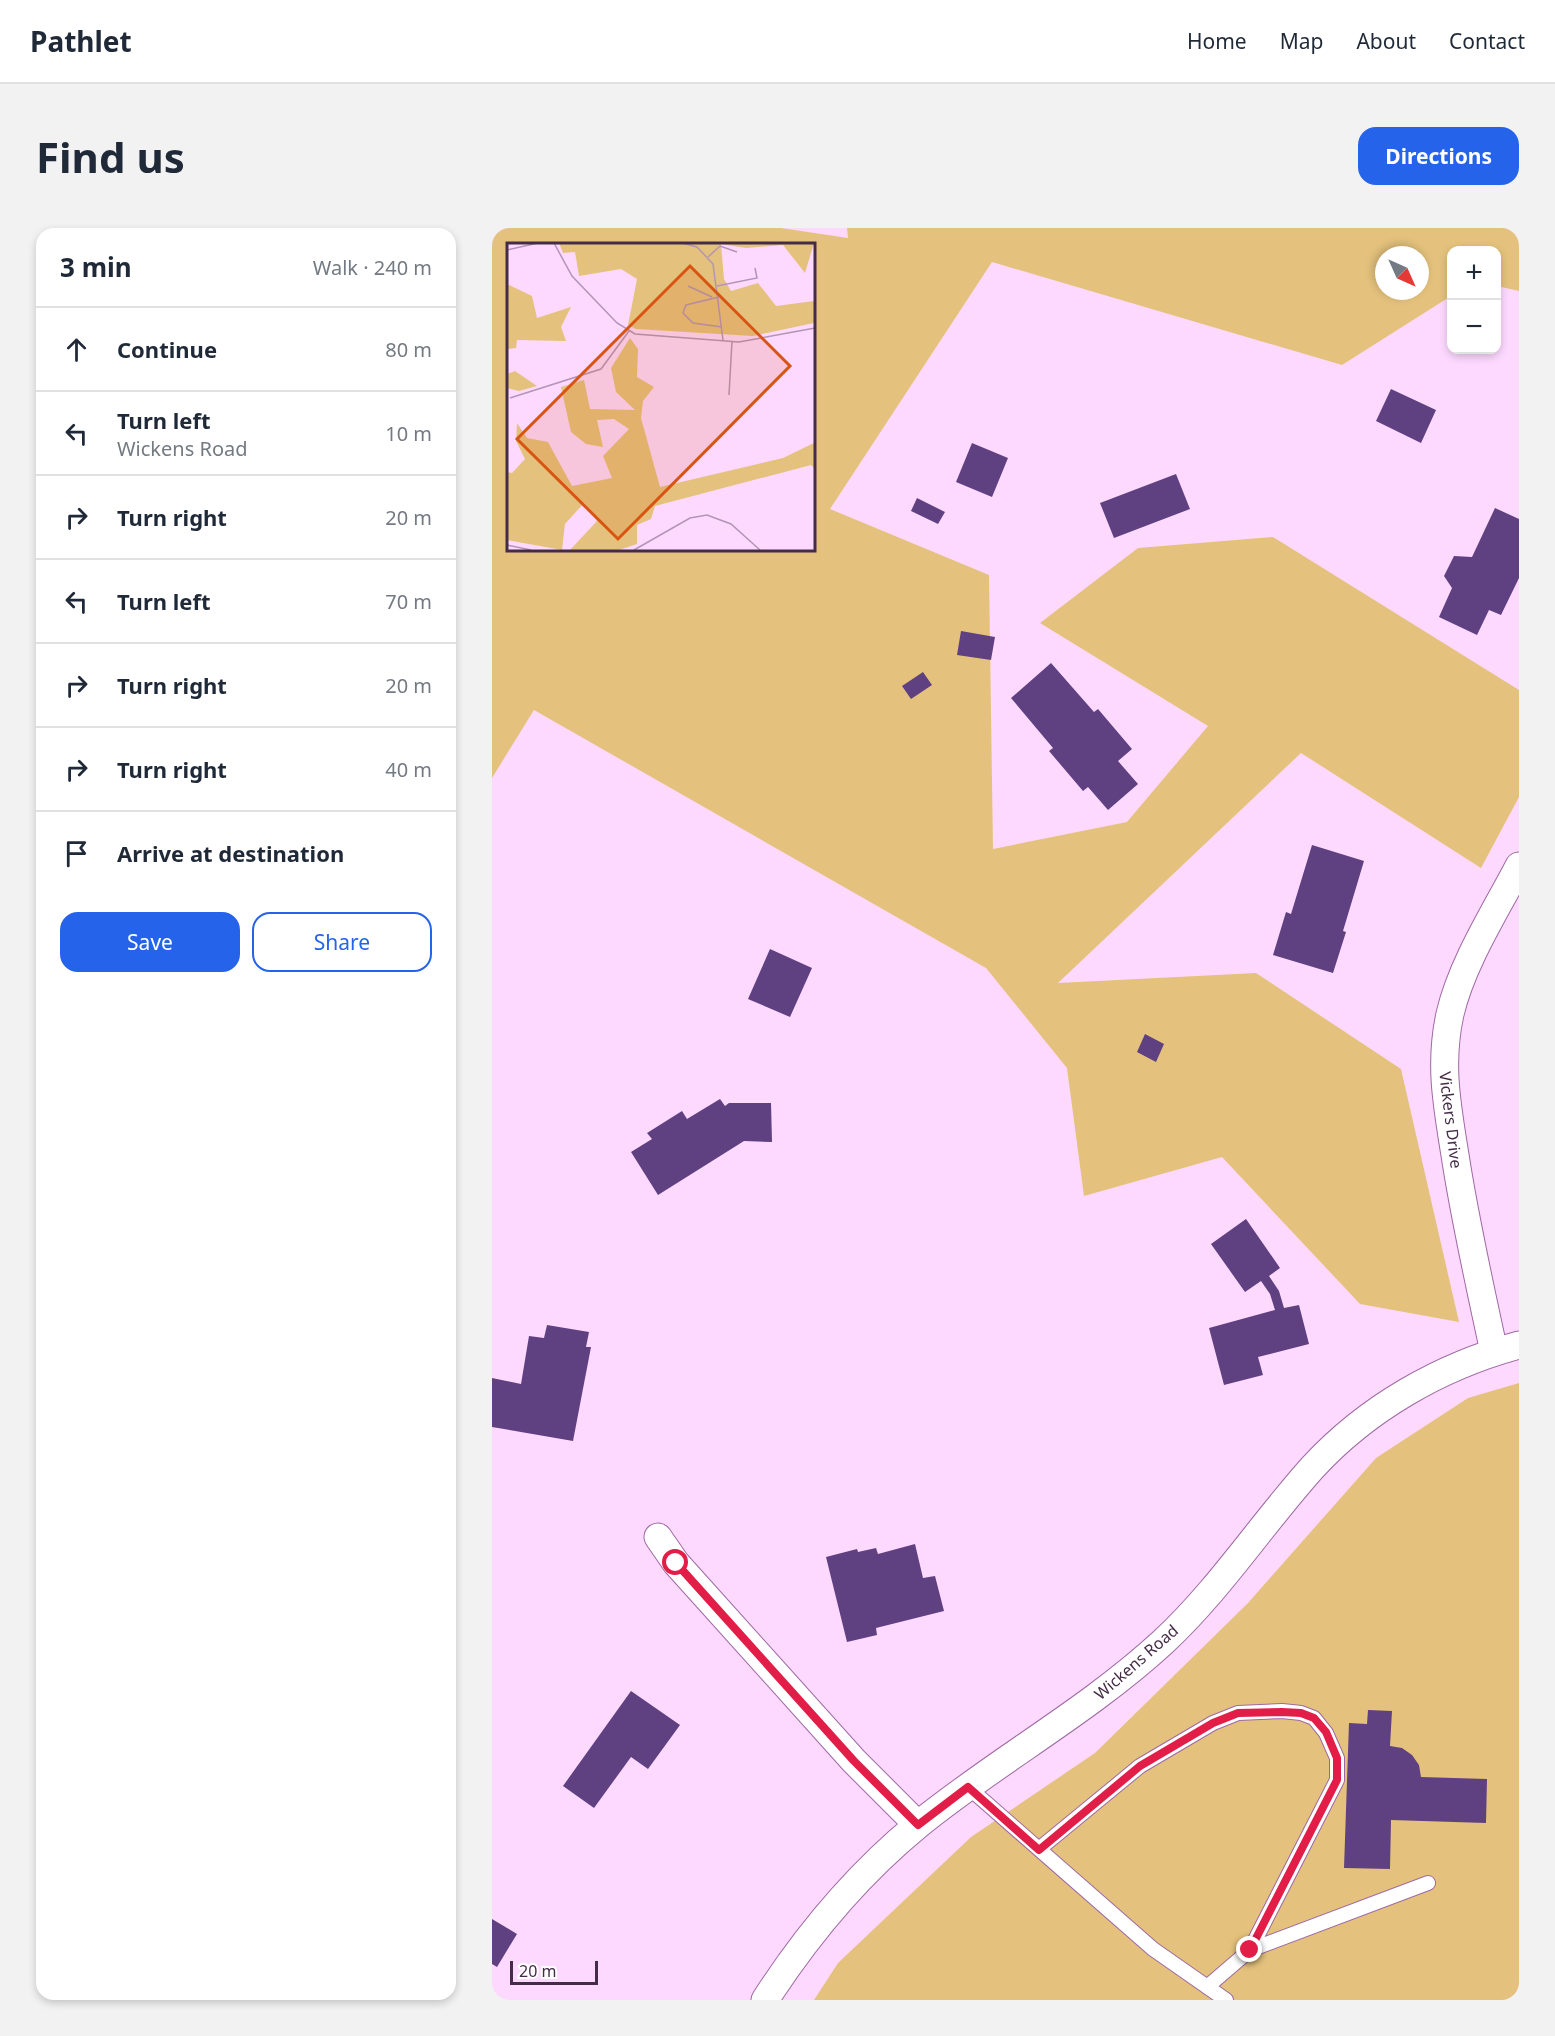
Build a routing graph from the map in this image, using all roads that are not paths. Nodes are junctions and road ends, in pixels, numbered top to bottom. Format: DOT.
graph roads {
  1 [pos="1519,866"];
  2 [pos="1507,1348"];
  3 [pos="658,1537"];
  4 [pos="968,1787"];
  5 [pos="918,1825"];
  6 [pos="1039,1850"];
  7 [pos="1428,1883"];
  8 [pos="1250,1950"];
  9 [pos="1207,1987"];
  10 [pos="765,2000"];
  11 [pos="1226,2000"];
  1 -- 2 [label="street, Vickers Drive"];
  2 -- 4 [label="street, Wickens Road"];
  3 -- 5 [label="street"];
  4 -- 5 [label="street, Wickens Road"];
  4 -- 6 [label="lane"];
  5 -- 10 [label="street, Wickens Road"];
  6 -- 8 [label="lane"];
  6 -- 9 [label="lane"];
  7 -- 8 [label="lane"];
  8 -- 9 [label="lane"];
  9 -- 11 [label="lane"];
}
